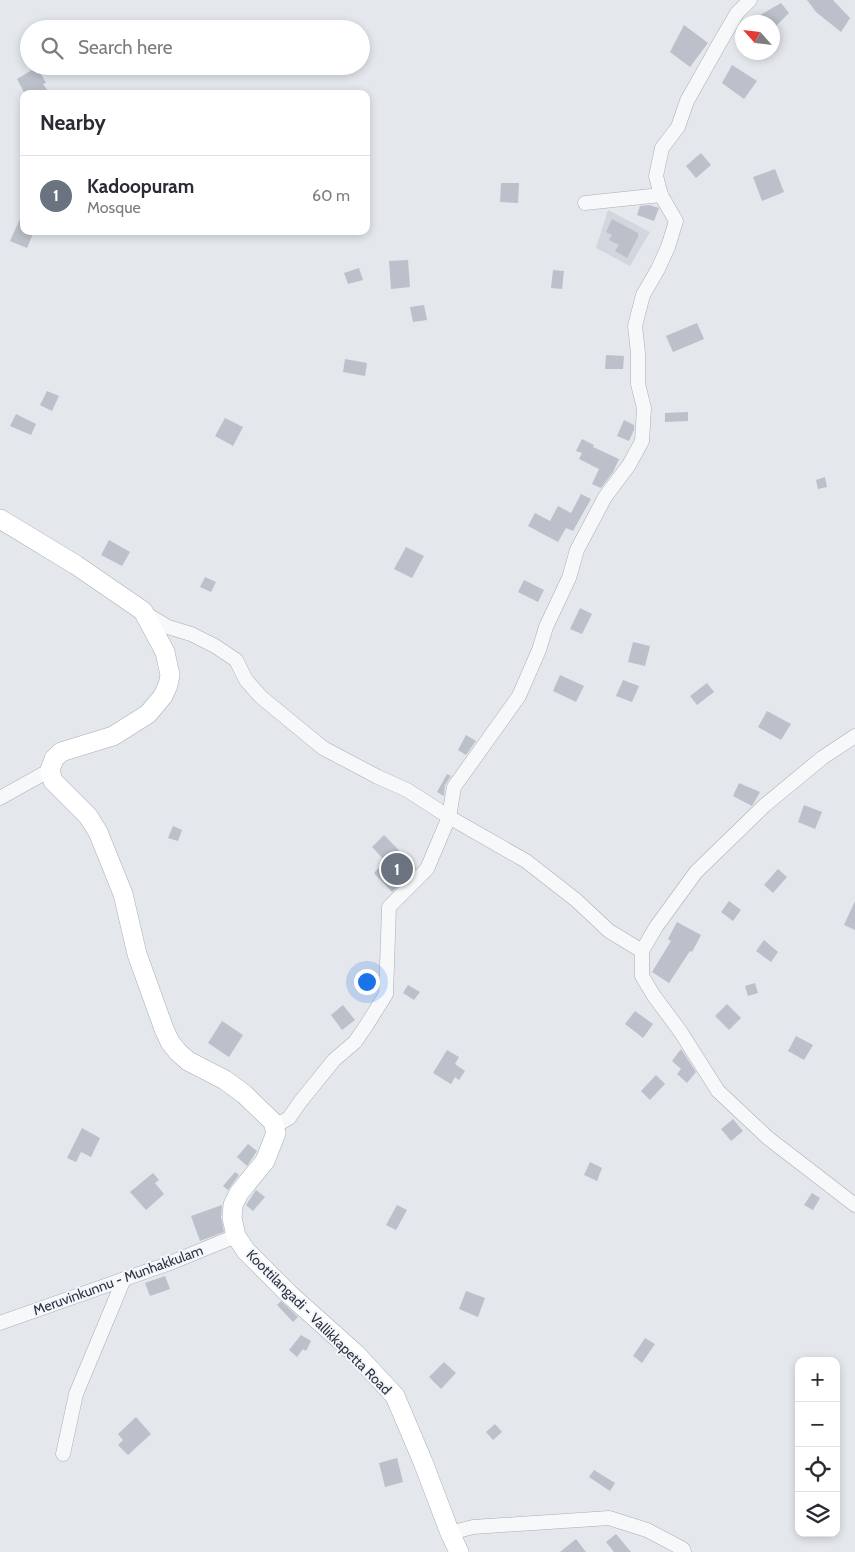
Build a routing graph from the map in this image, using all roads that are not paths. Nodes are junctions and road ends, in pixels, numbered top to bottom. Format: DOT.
graph roads {
  1 [pos="750,0"];
  2 [pos="661,195"];
  3 [pos="585,203"];
  4 [pos="0,519"];
  5 [pos="143,611"];
  6 [pos="855,736"];
  7 [pos="50,770"];
  8 [pos="0,798"];
  9 [pos="450,816"];
  10 [pos="642,951"];
  11 [pos="273,1122"];
  12 [pos="855,1205"];
  13 [pos="236,1236"];
  14 [pos="124,1279"];
  15 [pos="0,1323"];
  16 [pos="63,1454"];
  17 [pos="450,1533"];
  18 [pos="459,1552"];
  19 [pos="684,1552"];
  1 -- 2 [label="street"];
  2 -- 3 [label="street"];
  2 -- 9 [label="street"];
  4 -- 5 [label="main road"];
  5 -- 7 [label="main road"];
  5 -- 9 [label="street"];
  6 -- 10 [label="street"];
  7 -- 8 [label="street"];
  7 -- 11 [label="main road"];
  9 -- 10 [label="street"];
  9 -- 11 [label="street"];
  10 -- 12 [label="street"];
  11 -- 13 [label="main road, Koottilangadi - Vallikkapetta Road"];
  13 -- 14 [label="street, Meruvinkunnu - Munhakkulam"];
  13 -- 17 [label="main road, Koottilangadi - Vallikkapetta Road"];
  14 -- 15 [label="street, Meruvinkunnu - Munhakkulam"];
  14 -- 16 [label="street"];
  17 -- 18 [label="main road, Koottilangadi - Vallikkapetta Road"];
  17 -- 19 [label="street"];
}
